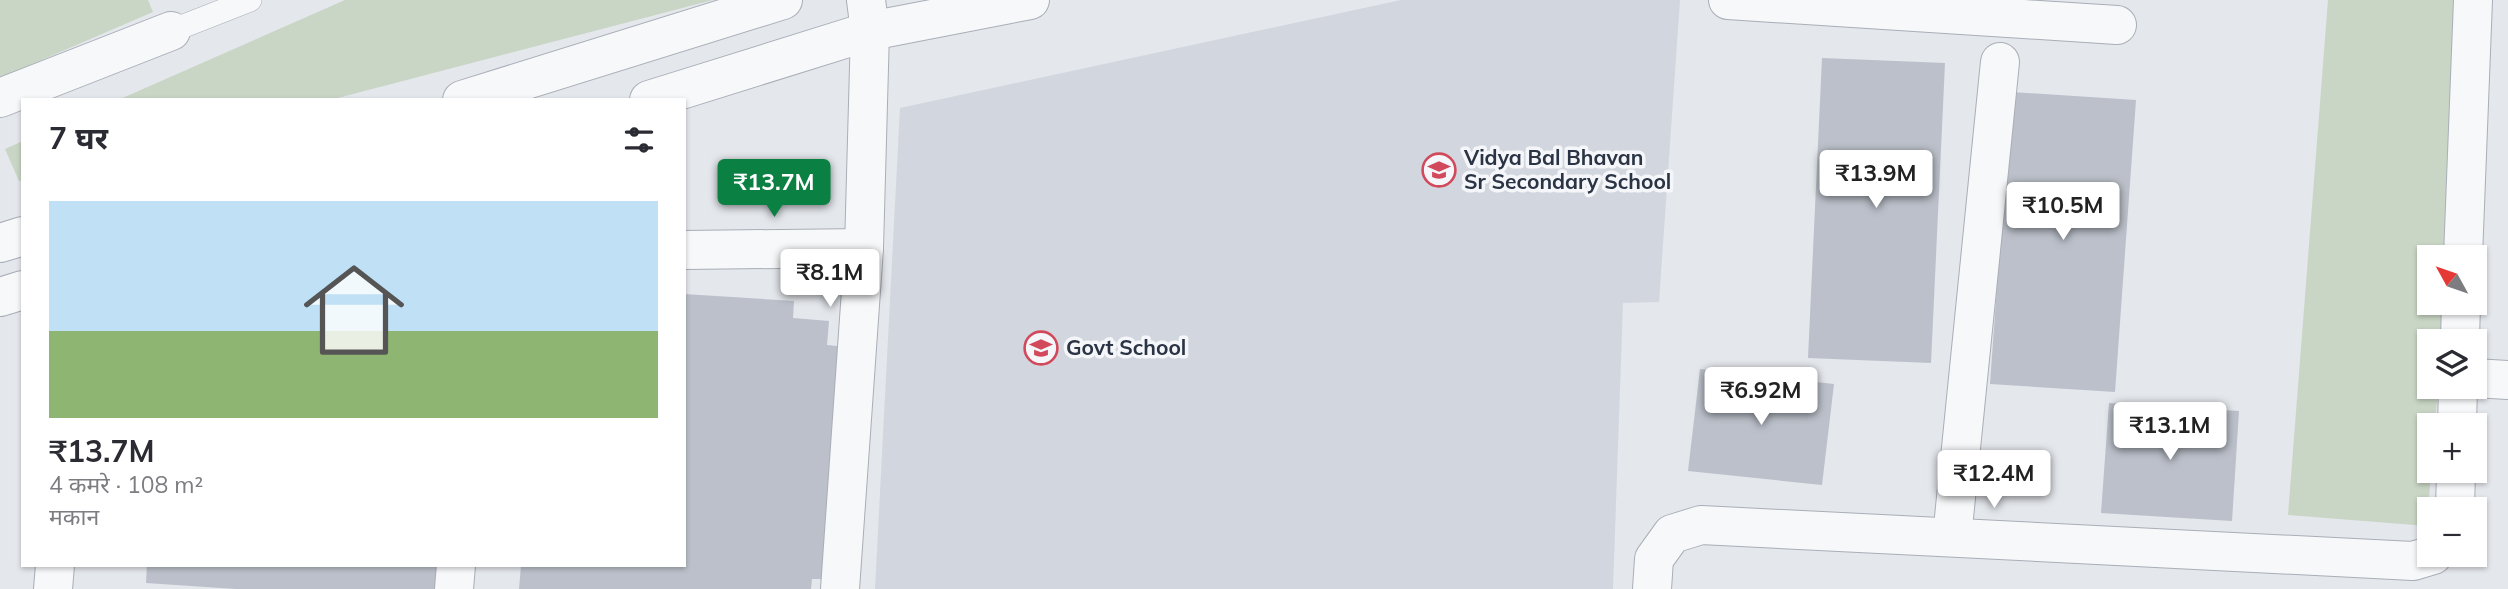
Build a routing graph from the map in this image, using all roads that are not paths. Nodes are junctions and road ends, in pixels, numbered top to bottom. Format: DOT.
graph roads {
  1 [pos="250,0"];
  2 [pos="783,0"];
  3 [pos="1030,0"];
  4 [pos="1728,0"];
  5 [pos="2473,0"];
  6 [pos="868,16"];
  7 [pos="2117,25"];
  8 [pos="171,31"];
  9 [pos="2000,62"];
  10 [pos="0,98"];
  11 [pos="468,98"];
  12 [pos="654,98"];
  13 [pos="21,237"];
  14 [pos="0,243"];
  15 [pos="2463,245"];
  16 [pos="864,248"];
  17 [pos="686,250"];
  18 [pos="21,291"];
  19 [pos="0,297"];
  20 [pos="2487,379"];
  21 [pos="2508,380"];
  22 [pos="1952,537"];
  23 [pos="2417,560"];
  24 [pos="55,567"];
  25 [pos="456,567"];
  26 [pos="53,589"];
  27 [pos="454,589"];
  28 [pos="840,589"];
  29 [pos="1652,589"];
  1 -- 8 [label="lane"];
  2 -- 11 [label="street"];
  3 -- 6 [label="street"];
  4 -- 7 [label="street"];
  5 -- 15 [label="street"];
  6 -- 12 [label="street"];
  6 -- 16 [label="street"];
  8 -- 10 [label="street"];
  9 -- 22 [label="street"];
  13 -- 14 [label="street"];
  16 -- 17 [label="street"];
  16 -- 28 [label="street"];
  18 -- 19 [label="street"];
  20 -- 21 [label="street"];
  22 -- 23 [label="street"];
  22 -- 29 [label="street"];
  24 -- 26 [label="street"];
  25 -- 27 [label="street"];
}
